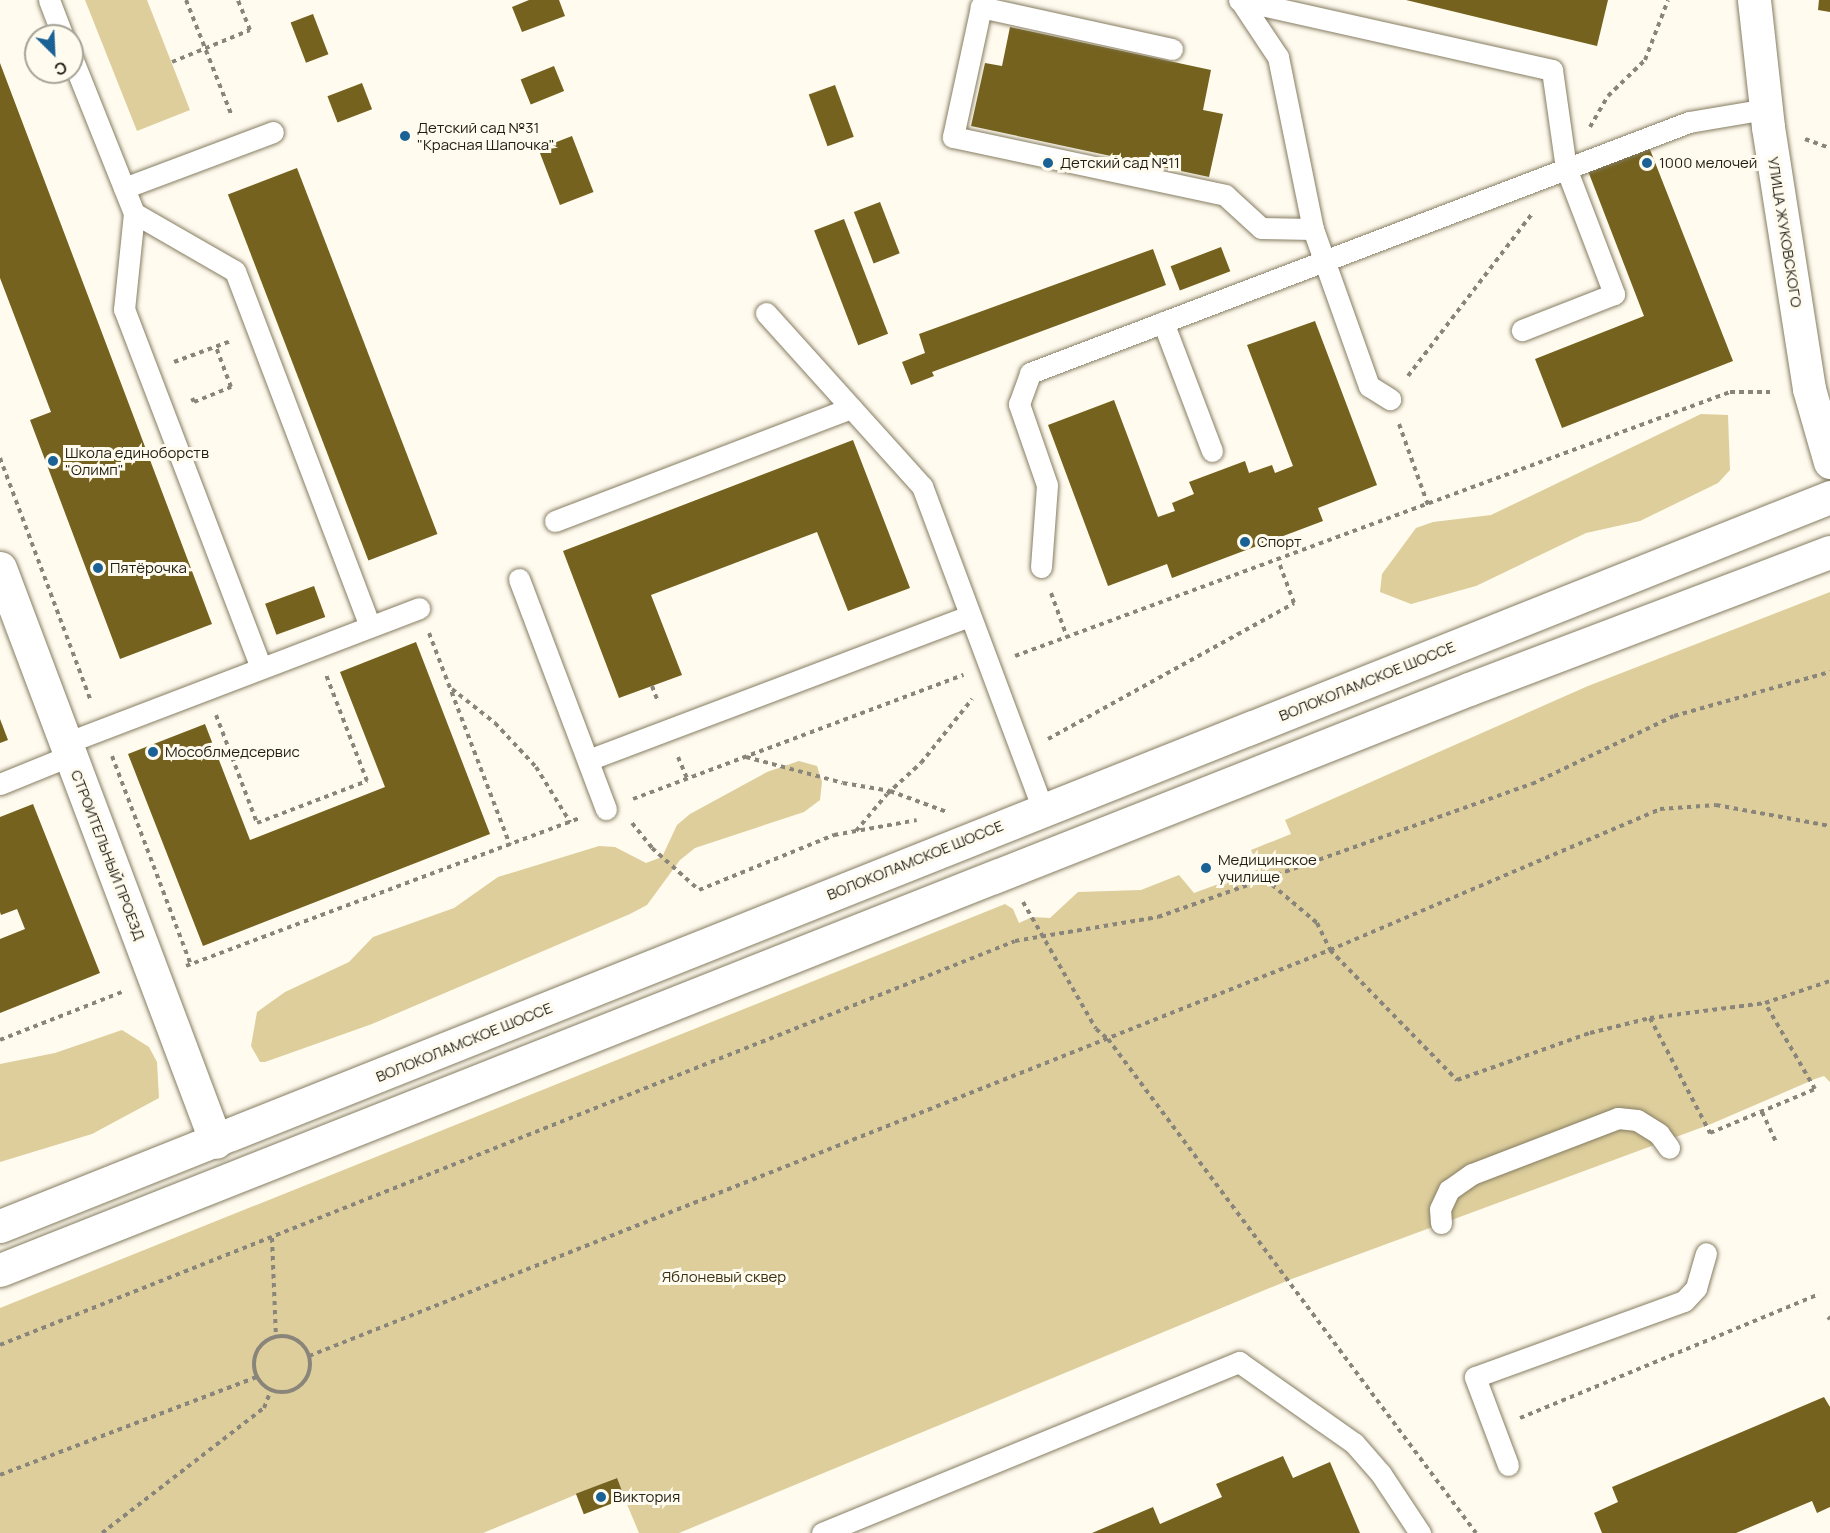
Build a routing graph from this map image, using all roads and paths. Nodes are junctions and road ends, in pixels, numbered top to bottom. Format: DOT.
graph roads {
  1 [pos="49,0"];
  2 [pos="186,0"];
  3 [pos="238,0"];
  4 [pos="1668,0"];
  5 [pos="1754,0"];
  6 [pos="1241,1"];
  7 [pos="1010,7"];
  8 [pos="58,24"];
  9 [pos="205,48"];
  10 [pos="1172,49"];
  11 [pos="172,62"];
  12 [pos="82,84"];
  13 [pos="1766,109"];
  14 [pos="273,132"];
  15 [pos="243,143"];
  16 [pos="1566,168"];
  17 [pos="124,188"];
  18 [pos="134,213"];
  19 [pos="1313,229"];
  20 [pos="1323,261"];
  21 [pos="766,314"];
  22 [pos="1163,322"];
  23 [pos="1522,330"];
  24 [pos="257,331"];
  25 [pos="216,347"];
  26 [pos="178,361"];
  27 [pos="182,371"];
  28 [pos="148,372"];
  29 [pos="190,392"];
  30 [pos="1390,399"];
  31 [pos="851,408"];
  32 [pos="1212,451"];
  33 [pos="1830,462"];
  34 [pos="1830,496"];
  35 [pos="1428,505"];
  36 [pos="555,521"];
  37 [pos="1830,552"];
  38 [pos="1278,560"];
  39 [pos="1041,567"];
  40 [pos="0,568"];
  41 [pos="519,579"];
  42 [pos="419,608"];
  43 [pos="969,616"];
  44 [pos="370,626"];
  45 [pos="1066,637"];
  46 [pos="315,647"];
  47 [pos="261,668"];
  48 [pos="990,671"];
  49 [pos="1830,672"];
  50 [pos="450,688"];
  51 [pos="206,690"];
  52 [pos="68,749"];
  53 [pos="1022,753"];
  54 [pos="745,757"];
  55 [pos="588,760"];
  56 [pos="0,784"];
  57 [pos="890,790"];
  58 [pos="956,808"];
  59 [pos="1043,808"];
  60 [pos="615,811"];
  61 [pos="947,812"];
  62 [pos="940,815"];
  63 [pos="922,820"];
  64 [pos="570,822"];
  65 [pos="1830,826"];
  66 [pos="856,831"];
  67 [pos="510,845"];
  68 [pos="1265,879"];
  69 [pos="1021,895"];
  70 [pos="1042,936"];
  71 [pos="1330,950"];
  72 [pos="1830,981"];
  73 [pos="133,987"];
  74 [pos="1765,1004"];
  75 [pos="1650,1018"];
  76 [pos="1108,1039"];
  77 [pos="0,1040"];
  78 [pos="1762,1112"];
  79 [pos="216,1142"];
  80 [pos="1776,1142"];
  81 [pos="1669,1148"];
  82 [pos="1441,1223"];
  83 [pos="0,1226"];
  84 [pos="272,1238"];
  85 [pos="1706,1253"];
  86 [pos="0,1270"];
  87 [pos="1819,1294"];
  88 [pos="276,1336"];
  89 [pos="0,1345"];
  90 [pos="309,1356"];
  91 [pos="257,1377"];
  92 [pos="271,1390"];
  93 [pos="1527,1415"];
  94 [pos="1508,1465"];
  95 [pos="0,1475"];
  96 [pos="102,1533"];
  97 [pos="822,1533"];
  98 [pos="1420,1533"];
  99 [pos="1476,1533"];
  1 -- 8 [label="lane"];
  2 -- 9 [label="path"];
  3 -- 9 [label="path"];
  4 -- 16 [label="path"];
  5 -- 13 [label="main road, УЛИЦА ЖУКОВСКОГО"];
  6 -- 16 [label="lane"];
  6 -- 19 [label="lane"];
  7 -- 10 [label="lane"];
  7 -- 19 [label="lane"];
  9 -- 11 [label="path"];
  9 -- 15 [label="path"];
  12 -- 17 [label="lane"];
  13 -- 16 [label="lane"];
  13 -- 33 [label="main road, УЛИЦА ЖУКОВСКОГО"];
  14 -- 15 [label="lane"];
  15 -- 17 [label="lane"];
  16 -- 20 [label="lane"];
  16 -- 23 [label="lane"];
  16 -- 30 [label="path"];
  17 -- 18 [label="lane"];
  18 -- 24 [label="lane"];
  18 -- 28 [label="lane"];
  19 -- 20 [label="lane"];
  20 -- 22 [label="lane"];
  20 -- 30 [label="lane"];
  21 -- 31 [label="lane"];
  22 -- 32 [label="lane"];
  22 -- 39 [label="lane"];
  24 -- 25 [label="path"];
  24 -- 44 [label="lane"];
  25 -- 26 [label="path"];
  25 -- 29 [label="path"];
  26 -- 27 [label="path"];
  26 -- 28 [label="path"];
  28 -- 47 [label="lane"];
  30 -- 35 [label="path"];
  31 -- 36 [label="lane"];
  31 -- 43 [label="lane"];
  34 -- 59 [label="main road, ВОЛОКОЛАМСКОЕ ШОССЕ"];
  37 -- 86 [label="main road"];
  38 -- 53 [label="path"];
  39 -- 45 [label="path"];
  40 -- 52 [label="main road, СТРОИТЕЛЬНЫЙ ПРОЕЗД"];
  41 -- 55 [label="lane"];
  42 -- 44 [label="lane"];
  42 -- 50 [label="path"];
  43 -- 48 [label="lane"];
  43 -- 55 [label="lane"];
  44 -- 46 [label="lane"];
  46 -- 47 [label="lane"];
  46 -- 51 [label="path"];
  47 -- 51 [label="lane"];
  48 -- 53 [label="lane"];
  48 -- 57 [label="path"];
  49 -- 68 [label="path"];
  50 -- 64 [label="path"];
  50 -- 67 [label="path"];
  51 -- 52 [label="lane"];
  52 -- 56 [label="lane"];
  52 -- 79 [label="main road, СТРОИТЕЛЬНЫЙ ПРОЕЗД"];
  53 -- 59 [label="lane"];
  54 -- 57 [label="path"];
  55 -- 60 [label="lane"];
  57 -- 61 [label="path"];
  57 -- 66 [label="path"];
  58 -- 61 [label="path"];
  59 -- 79 [label="main road, ВОЛОКОЛАМСКОЕ ШОССЕ"];
  60 -- 66 [label="path"];
  61 -- 62 [label="path"];
  63 -- 66 [label="path"];
  65 -- 71 [label="path"];
  68 -- 70 [label="path"];
  68 -- 71 [label="path"];
  69 -- 70 [label="path"];
  70 -- 76 [label="path"];
  70 -- 84 [label="path"];
  71 -- 75 [label="path"];
  71 -- 76 [label="path"];
  72 -- 74 [label="path"];
  73 -- 77 [label="path"];
  74 -- 75 [label="path"];
  74 -- 78 [label="path"];
  75 -- 78 [label="path"];
  76 -- 90 [label="path"];
  76 -- 99 [label="path"];
  78 -- 80 [label="path"];
  79 -- 83 [label="main road, ВОЛОКОЛАМСКОЕ ШОССЕ"];
  81 -- 82 [label="lane"];
  84 -- 88 [label="path"];
  84 -- 89 [label="path"];
  85 -- 94 [label="lane"];
  87 -- 93 [label="path"];
  88 -- 90 [label="path"];
  88 -- 91 [label="path"];
  90 -- 92 [label="path"];
  91 -- 92 [label="path"];
  91 -- 95 [label="path"];
  92 -- 96 [label="path"];
  97 -- 98 [label="lane"];
}
